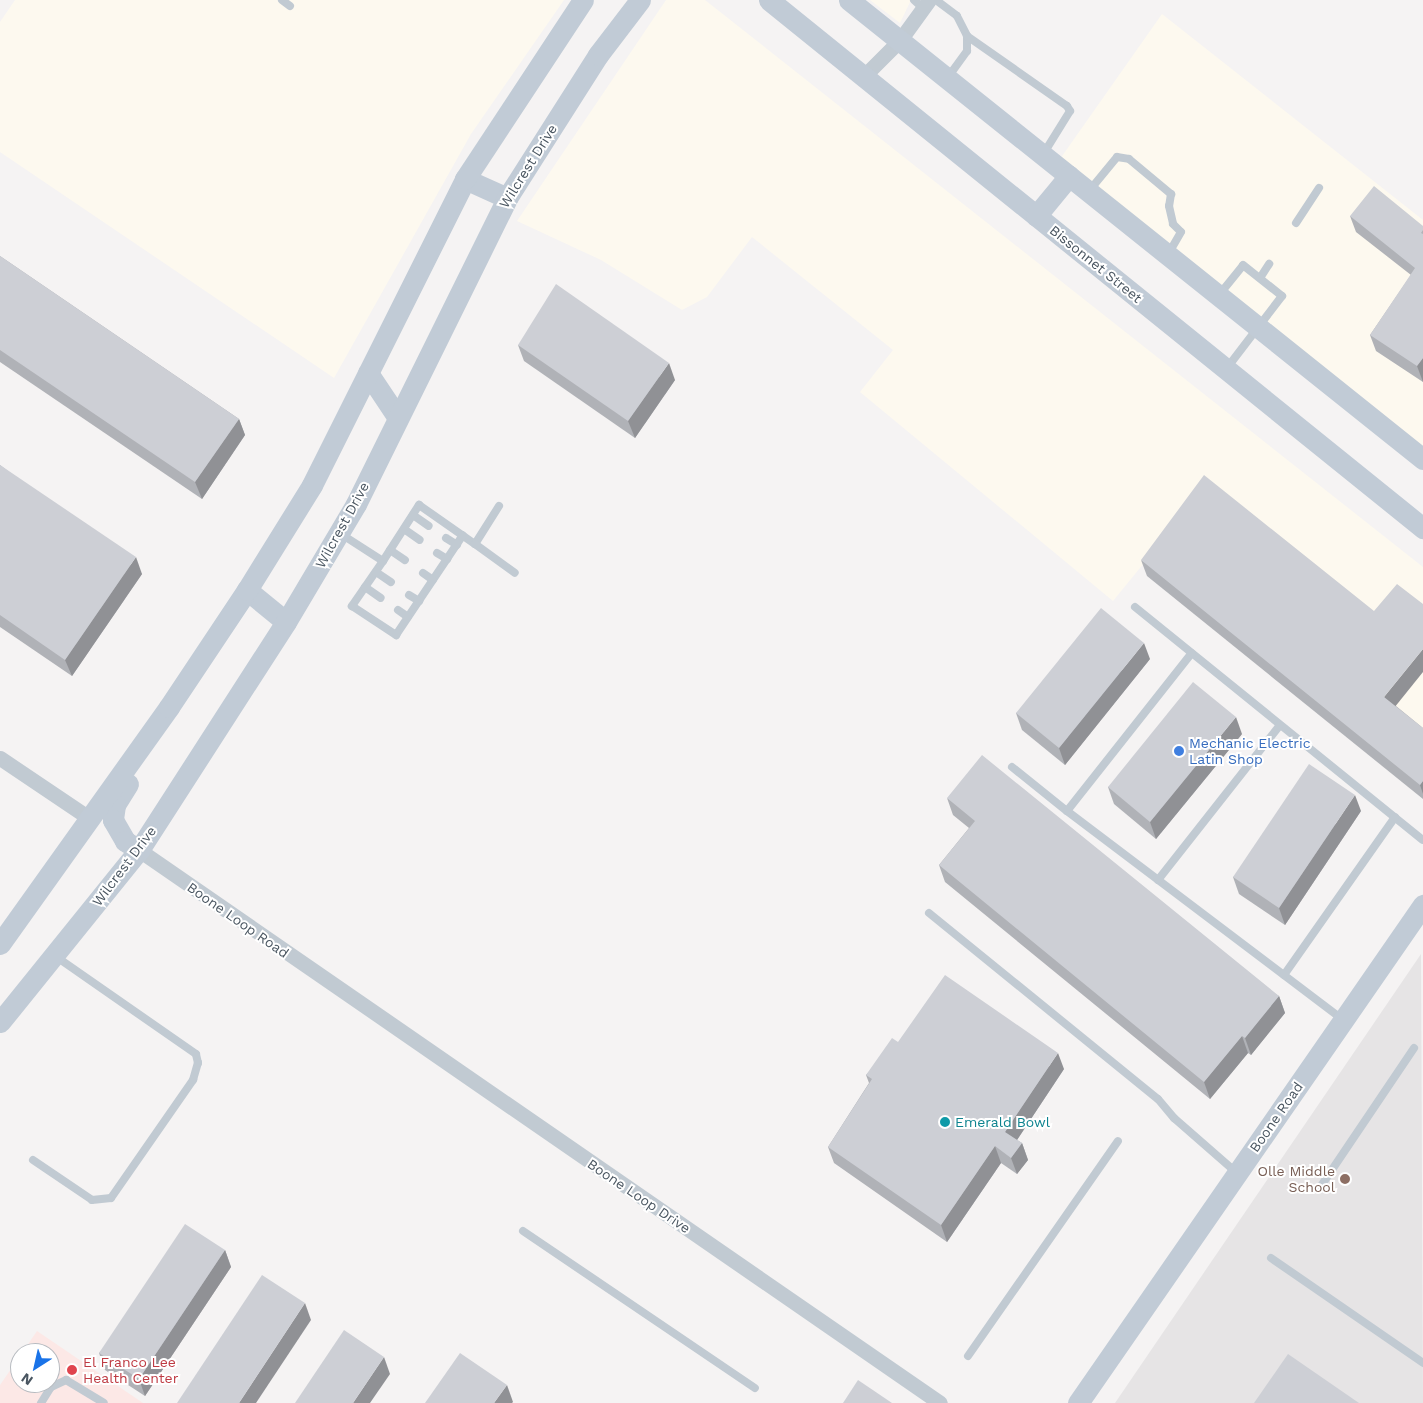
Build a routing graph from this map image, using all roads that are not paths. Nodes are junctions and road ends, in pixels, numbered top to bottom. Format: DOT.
graph roads {
  1 [pos="282,0"];
  2 [pos="583,0"];
  3 [pos="640,0"];
  4 [pos="769,0"];
  5 [pos="849,0"];
  6 [pos="926,2"];
  7 [pos="290,6"];
  8 [pos="967,36"];
  9 [pos="900,40"];
  10 [pos="863,77"];
  11 [pos="947,78"];
  12 [pos="1043,155"];
  13 [pos="1069,176"];
  14 [pos="465,179"];
  15 [pos="1319,188"];
  16 [pos="1089,192"];
  17 [pos="507,198"];
  18 [pos="1036,216"];
  19 [pos="1296,223"];
  20 [pos="1168,255"];
  21 [pos="1269,264"];
  22 [pos="1260,278"];
  23 [pos="1219,295"];
  24 [pos="1259,329"];
  25 [pos="1226,369"];
  26 [pos="368,373"];
  27 [pos="398,418"];
  28 [pos="1423,460"];
  29 [pos="499,506"];
  30 [pos="413,515"];
  31 [pos="429,526"];
  32 [pos="1423,528"];
  33 [pos="404,529"];
  34 [pos="339,533"];
  35 [pos="463,535"];
  36 [pos="446,538"];
  37 [pos="420,540"];
  38 [pos="474,544"];
  39 [pos="456,545"];
  40 [pos="390,550"];
  41 [pos="438,553"];
  42 [pos="447,559"];
  43 [pos="405,560"];
  44 [pos="383,561"];
  45 [pos="376,572"];
  46 [pos="423,573"];
  47 [pos="515,573"];
  48 [pos="433,580"];
  49 [pos="391,582"];
  50 [pos="365,587"];
  51 [pos="247,590"];
  52 [pos="409,595"];
  53 [pos="381,598"];
  54 [pos="419,601"];
  55 [pos="1135,608"];
  56 [pos="398,610"];
  57 [pos="408,617"];
  58 [pos="286,622"];
  59 [pos="1192,653"];
  60 [pos="169,707"];
  61 [pos="1280,725"];
  62 [pos="0,758"];
  63 [pos="1012,767"];
  64 [pos="1066,811"];
  65 [pos="1395,817"];
  66 [pos="89,818"];
  67 [pos="1423,840"];
  68 [pos="139,850"];
  69 [pos="1158,880"];
  70 [pos="1423,905"];
  71 [pos="929,913"];
  72 [pos="0,944"];
  73 [pos="54,956"];
  74 [pos="1284,975"];
  75 [pos="338,990"];
  76 [pos="1343,1020"];
  77 [pos="0,1022"];
  78 [pos="1414,1048"];
  79 [pos="1118,1142"];
  80 [pos="33,1160"];
  81 [pos="1237,1173"];
  82 [pos="1318,1189"];
  83 [pos="523,1232"];
  84 [pos="1271,1258"];
  85 [pos="968,1356"];
  86 [pos="1423,1362"];
  87 [pos="755,1388"];
  88 [pos="40,1403"];
  89 [pos="104,1403"];
  90 [pos="940,1403"];
  91 [pos="1078,1403"];
  1 -- 7 [label="lane"];
  2 -- 14 [label="main road"];
  3 -- 17 [label="main road, Wilcrest Drive"];
  4 -- 10 [label="main road, Bissonnet Street"];
  5 -- 9 [label="main road"];
  6 -- 8 [label="lane"];
  6 -- 9 [label="street"];
  8 -- 11 [label="lane"];
  8 -- 12 [label="lane"];
  9 -- 10 [label="street"];
  9 -- 11 [label="main road"];
  10 -- 18 [label="main road, Bissonnet Street"];
  11 -- 12 [label="main road"];
  12 -- 13 [label="main road"];
  13 -- 16 [label="main road"];
  13 -- 18 [label="main road"];
  14 -- 17 [label="main road"];
  14 -- 26 [label="main road"];
  15 -- 19 [label="lane"];
  16 -- 20 [label="main road"];
  16 -- 20 [label="lane"];
  17 -- 27 [label="main road, Wilcrest Drive"];
  18 -- 25 [label="main road, Bissonnet Street"];
  20 -- 23 [label="main road"];
  21 -- 22 [label="lane"];
  22 -- 23 [label="lane"];
  22 -- 24 [label="lane"];
  23 -- 24 [label="main road"];
  24 -- 25 [label="lane"];
  24 -- 28 [label="main road"];
  25 -- 32 [label="main road, Bissonnet Street"];
  26 -- 27 [label="main road"];
  26 -- 51 [label="main road"];
  27 -- 34 [label="main road, Wilcrest Drive"];
  29 -- 38 [label="lane"];
  30 -- 31 [label="lane"];
  30 -- 33 [label="lane"];
  30 -- 35 [label="lane"];
  33 -- 37 [label="lane"];
  33 -- 40 [label="lane"];
  34 -- 44 [label="lane"];
  34 -- 58 [label="main road, Wilcrest Drive"];
  35 -- 38 [label="lane"];
  35 -- 39 [label="lane"];
  36 -- 39 [label="lane"];
  38 -- 47 [label="lane"];
  39 -- 42 [label="lane"];
  40 -- 43 [label="lane"];
  40 -- 44 [label="lane"];
  41 -- 42 [label="lane"];
  42 -- 48 [label="lane"];
  44 -- 45 [label="lane"];
  45 -- 49 [label="lane"];
  45 -- 50 [label="lane"];
  46 -- 48 [label="lane"];
  48 -- 54 [label="lane"];
  50 -- 53 [label="lane"];
  50 -- 57 [label="lane"];
  51 -- 58 [label="main road"];
  51 -- 60 [label="main road"];
  52 -- 54 [label="lane"];
  54 -- 57 [label="lane"];
  55 -- 59 [label="lane"];
  56 -- 57 [label="lane"];
  58 -- 68 [label="main road, Wilcrest Drive"];
  59 -- 61 [label="lane"];
  59 -- 64 [label="lane"];
  60 -- 66 [label="main road"];
  60 -- 68 [label="main road"];
  61 -- 65 [label="lane"];
  61 -- 69 [label="lane"];
  62 -- 66 [label="street"];
  63 -- 64 [label="lane"];
  64 -- 69 [label="lane"];
  65 -- 67 [label="lane"];
  65 -- 74 [label="lane"];
  66 -- 72 [label="main road"];
  68 -- 73 [label="main road, Wilcrest Drive"];
  68 -- 75 [label="street, Boone Loop Road"];
  69 -- 74 [label="lane"];
  70 -- 76 [label="main road, Boone Road"];
  71 -- 81 [label="lane"];
  73 -- 77 [label="main road, Wilcrest Drive"];
  73 -- 80 [label="lane"];
  74 -- 76 [label="lane"];
  75 -- 90 [label="street, Boone Loop Drive"];
  76 -- 81 [label="main road, Boone Road"];
  78 -- 82 [label="lane"];
  79 -- 85 [label="lane"];
  81 -- 91 [label="main road, Boone Road"];
  83 -- 87 [label="lane"];
  84 -- 86 [label="lane"];
  88 -- 89 [label="lane"];
}
